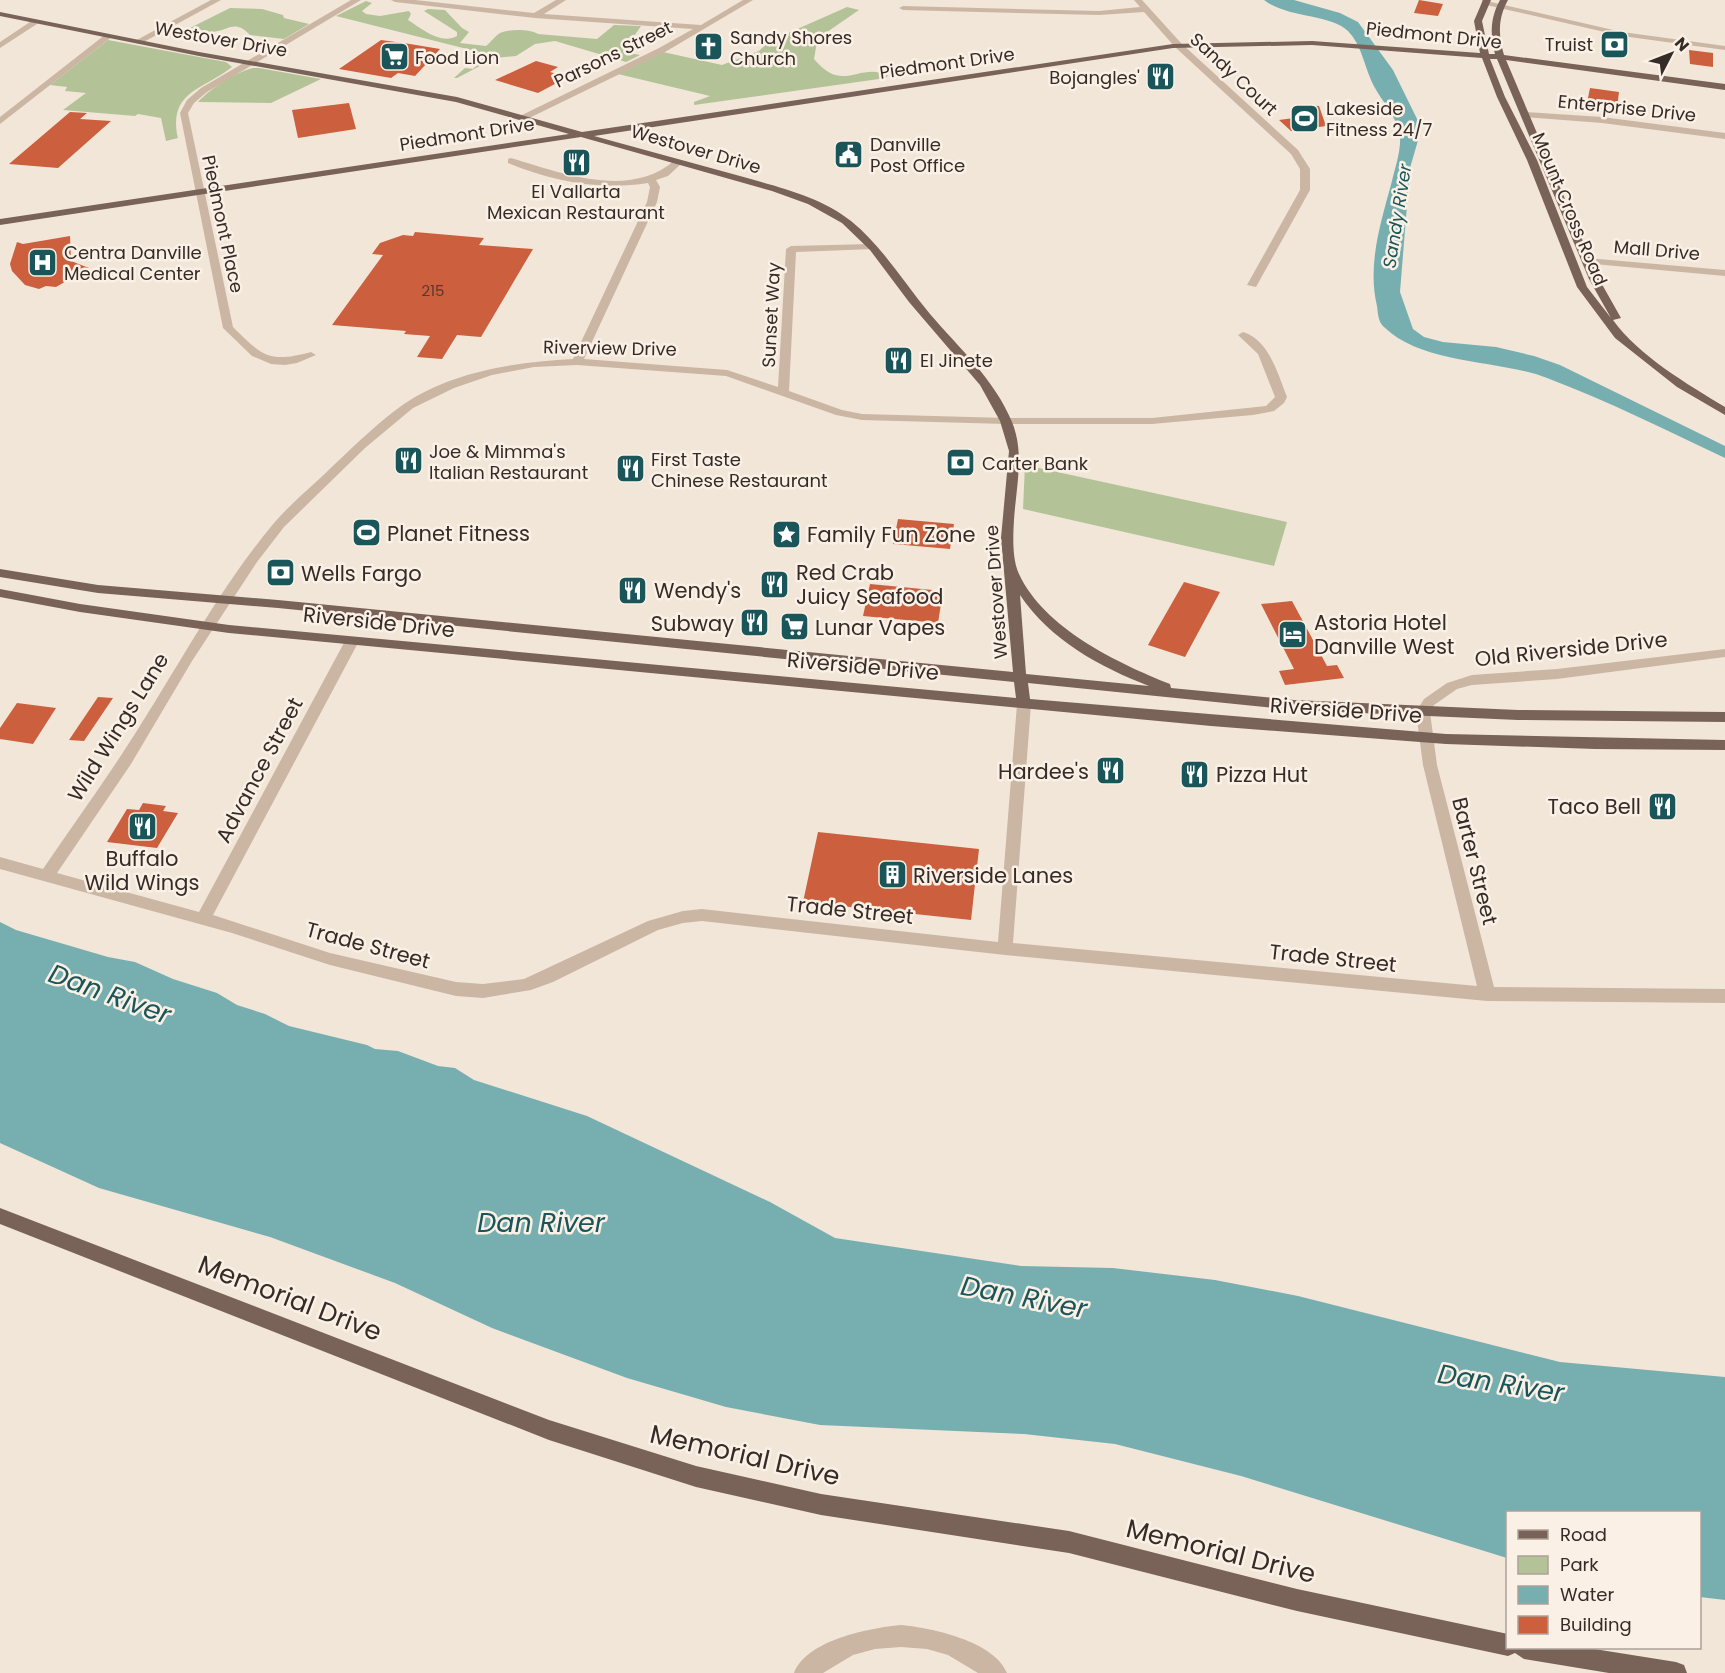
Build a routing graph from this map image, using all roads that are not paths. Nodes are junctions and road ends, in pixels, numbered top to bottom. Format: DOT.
graph roads {
  1 [pos="217,0"];
  2 [pos="357,0"];
  3 [pos="395,0"];
  4 [pos="562,0"];
  5 [pos="748,0"];
  6 [pos="1138,0"];
  7 [pos="1486,1"];
  8 [pos="1503,3"];
  9 [pos="903,8"];
  10 [pos="1146,9"];
  11 [pos="0,14"];
  12 [pos="535,16"];
  13 [pos="36,22"];
  14 [pos="702,27"];
  15 [pos="109,36"];
  16 [pos="137,42"];
  17 [pos="1176,43"];
  18 [pos="0,46"];
  19 [pos="1725,48"];
  20 [pos="1484,52"];
  21 [pos="1499,54"];
  22 [pos="247,63"];
  23 [pos="1725,81"];
  24 [pos="1725,87"];
  25 [pos="509,114"];
  26 [pos="1526,115"];
  27 [pos="523,118"];
  28 [pos="0,120"];
  29 [pos="641,125"];
  30 [pos="563,130"];
  31 [pos="579,134"];
  32 [pos="1725,136"];
  33 [pos="506,138"];
  34 [pos="655,156"];
  35 [pos="511,161"];
  36 [pos="678,162"];
  37 [pos="651,179"];
  38 [pos="199,187"];
  39 [pos="0,214"];
  40 [pos="0,222"];
  41 [pos="872,247"];
  42 [pos="1587,261"];
  43 [pos="1725,273"];
  44 [pos="1252,285"];
  45 [pos="1243,334"];
  46 [pos="311,355"];
  47 [pos="577,362"];
  48 [pos="783,392"];
  49 [pos="1725,401"];
  50 [pos="1725,412"];
  51 [pos="1006,421"];
  52 [pos="1012,572"];
  53 [pos="0,573"];
  54 [pos="0,593"];
  55 [pos="226,600"];
  56 [pos="209,626"];
  57 [pos="352,641"];
  58 [pos="1725,653"];
  59 [pos="1020,678"];
  60 [pos="1194,695"];
  61 [pos="1024,704"];
  62 [pos="1423,711"];
  63 [pos="1725,717"];
  64 [pos="1426,737"];
  65 [pos="1725,745"];
  66 [pos="0,863"];
  67 [pos="46,876"];
  68 [pos="203,919"];
  69 [pos="1005,949"];
  70 [pos="1487,993"];
  71 [pos="1725,996"];
  72 [pos="0,1216"];
  73 [pos="1506,1644"];
  74 [pos="1536,1649"];
  75 [pos="806,1673"];
  76 [pos="996,1673"];
  77 [pos="1677,1673"];
  1 -- 16 [label="street"];
  2 -- 22 [label="street, Piedmont Place"];
  3 -- 12 [label="street"];
  4 -- 12 [label="street"];
  5 -- 14 [label="street, Parsons Street"];
  6 -- 10 [label="street, Sandy Court"];
  7 -- 8 [label="street"];
  7 -- 20 [label="main road, Mount Cross Road"];
  8 -- 19 [label="street"];
  8 -- 21 [label="main road, Mount Cross Road"];
  9 -- 10 [label="street"];
  10 -- 17 [label="street, Sandy Court"];
  11 -- 13 [label="main road, Westover Drive"];
  12 -- 14 [label="street"];
  13 -- 15 [label="main road, Westover Drive"];
  13 -- 18 [label="street"];
  14 -- 27 [label="street, Parsons Street"];
  15 -- 16 [label="main road, Westover Drive"];
  15 -- 28 [label="street"];
  16 -- 22 [label="main road, Westover Drive"];
  17 -- 20 [label="main road, Piedmont Drive"];
  17 -- 20 [label="main road, Piedmont Drive"];
  17 -- 29 [label="main road, Piedmont Drive"];
  17 -- 30 [label="main road, Piedmont Drive"];
  17 -- 44 [label="street, Sandy Court"];
  20 -- 21 [label="main road, Piedmont Drive"];
  20 -- 50 [label="main road, Mount Cross Road"];
  21 -- 23 [label="main road, Piedmont Drive"];
  21 -- 24 [label="main road, Piedmont Drive"];
  21 -- 26 [label="main road, Mount Cross Road"];
  22 -- 25 [label="main road, Westover Drive"];
  22 -- 38 [label="street, Piedmont Place"];
  25 -- 27 [label="main road, Westover Drive"];
  25 -- 33 [label="main road"];
  26 -- 32 [label="street, Enterprise Drive"];
  26 -- 42 [label="main road, Mount Cross Road"];
  27 -- 30 [label="main road, Westover Drive"];
  29 -- 31 [label="main road, Piedmont Drive"];
  29 -- 34 [label="main road"];
  30 -- 31 [label="main road, Westover Drive"];
  30 -- 33 [label="main road, Piedmont Drive"];
  31 -- 34 [label="main road, Westover Drive"];
  31 -- 38 [label="main road, Piedmont Drive"];
  33 -- 38 [label="main road, Piedmont Drive"];
  34 -- 36 [label="main road, Westover Drive"];
  35 -- 37 [label="street"];
  36 -- 37 [label="street"];
  36 -- 41 [label="main road, Westover Drive"];
  37 -- 47 [label="street"];
  38 -- 39 [label="main road, Piedmont Drive"];
  38 -- 40 [label="main road, Piedmont Drive"];
  38 -- 46 [label="street, Piedmont Place"];
  41 -- 48 [label="street, Sunset Way"];
  41 -- 51 [label="main road, Westover Drive"];
  42 -- 43 [label="street, Mall Drive"];
  42 -- 49 [label="main road, Mount Cross Road"];
  45 -- 51 [label="street, Riverview Drive"];
  47 -- 48 [label="street, Riverview Drive"];
  47 -- 55 [label="street, Riverview Drive"];
  48 -- 51 [label="street, Riverview Drive"];
  51 -- 52 [label="main road, Westover Drive"];
  52 -- 59 [label="main road, Westover Drive"];
  52 -- 60 [label="main road"];
  53 -- 55 [label="main road, Riverside Drive"];
  54 -- 56 [label="main road, Riverside Drive"];
  55 -- 56 [label="street, Wild Wings Lane"];
  55 -- 59 [label="main road, Riverside Drive"];
  56 -- 57 [label="main road, Riverside Drive"];
  56 -- 67 [label="street, Wild Wings Lane"];
  57 -- 61 [label="main road, Riverside Drive"];
  57 -- 68 [label="street, Advance Street"];
  58 -- 62 [label="street, Old Riverside Drive"];
  59 -- 60 [label="main road, Riverside Drive"];
  59 -- 61 [label="main road, Westover Drive"];
  60 -- 62 [label="main road, Riverside Drive"];
  61 -- 64 [label="main road, Riverside Drive"];
  61 -- 69 [label="street"];
  62 -- 63 [label="main road, Riverside Drive"];
  62 -- 64 [label="street"];
  64 -- 65 [label="main road, Riverside Drive"];
  64 -- 70 [label="street, Barter Street"];
  66 -- 67 [label="street, Trade Street"];
  67 -- 68 [label="street, Trade Street"];
  68 -- 69 [label="street, Trade Street"];
  69 -- 70 [label="street, Trade Street"];
  70 -- 71 [label="street, Trade Street"];
  72 -- 73 [label="main road, Memorial Drive"];
  74 -- 77 [label="main road"];
  75 -- 76 [label="street"];
}
